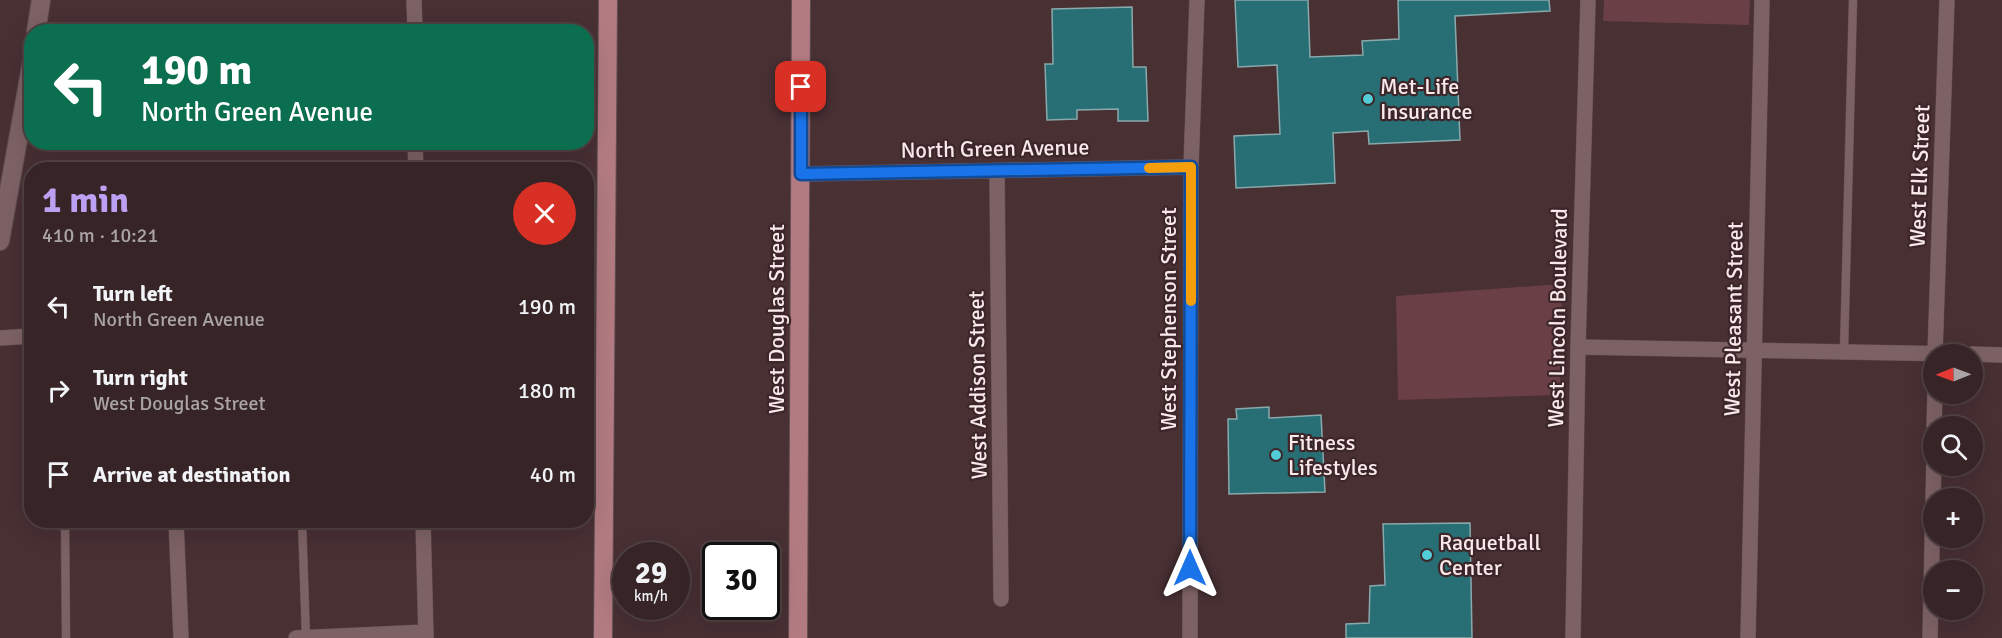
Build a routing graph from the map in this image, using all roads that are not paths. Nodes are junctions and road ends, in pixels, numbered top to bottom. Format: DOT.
graph roads {
  1 [pos="40,0"];
  2 [pos="414,0"];
  3 [pos="608,0"];
  4 [pos="801,0"];
  5 [pos="1197,0"];
  6 [pos="1588,0"];
  7 [pos="1762,0"];
  8 [pos="1853,0"];
  9 [pos="1947,0"];
  10 [pos="37,24"];
  11 [pos="415,24"];
  12 [pos="24,145"];
  13 [pos="1191,167"];
  14 [pos="997,171"];
  15 [pos="801,174"];
  16 [pos="5,190"];
  17 [pos="0,241"];
  18 [pos="24,336"];
  19 [pos="0,338"];
  20 [pos="1935,344"];
  21 [pos="1578,347"];
  22 [pos="1755,349"];
  23 [pos="1844,351"];
  24 [pos="1923,354"];
  25 [pos="1983,354"];
  26 [pos="2002,355"];
  27 [pos="1934,476"];
  28 [pos="65,528"];
  29 [pos="176,528"];
  30 [pos="302,528"];
  31 [pos="423,528"];
  32 [pos="1001,599"];
  33 [pos="426,635"];
  34 [pos="66,638"];
  35 [pos="181,638"];
  36 [pos="296,638"];
  37 [pos="306,638"];
  38 [pos="603,638"];
  39 [pos="798,638"];
  40 [pos="1190,638"];
  41 [pos="1574,638"];
  42 [pos="1748,638"];
  43 [pos="1930,638"];
  1 -- 10 [label="main road"];
  2 -- 11 [label="street"];
  3 -- 38 [label="main road"];
  4 -- 15 [label="main road, West Douglas Street"];
  5 -- 13 [label="street, West Stephenson Street"];
  6 -- 21 [label="street, West Lincoln Boulevard"];
  7 -- 22 [label="street, West Pleasant Street"];
  8 -- 23 [label="lane"];
  9 -- 20 [label="street, West Elk Street"];
  12 -- 16 [label="main road"];
  13 -- 14 [label="street, North Green Avenue"];
  13 -- 40 [label="street, West Stephenson Street"];
  14 -- 15 [label="street, North Green Avenue"];
  14 -- 32 [label="street, West Addison Street"];
  15 -- 39 [label="main road, West Douglas Street"];
  16 -- 17 [label="main road"];
  18 -- 19 [label="street"];
  21 -- 22 [label="street"];
  21 -- 41 [label="street, West Lincoln Boulevard"];
  22 -- 23 [label="street"];
  22 -- 42 [label="street, West Pleasant Street"];
  23 -- 24 [label="street"];
  25 -- 26 [label="street"];
  27 -- 43 [label="street"];
  28 -- 34 [label="lane"];
  29 -- 35 [label="street"];
  30 -- 37 [label="lane"];
  31 -- 33 [label="street"];
  33 -- 37 [label="street"];
  36 -- 37 [label="street"];
}
